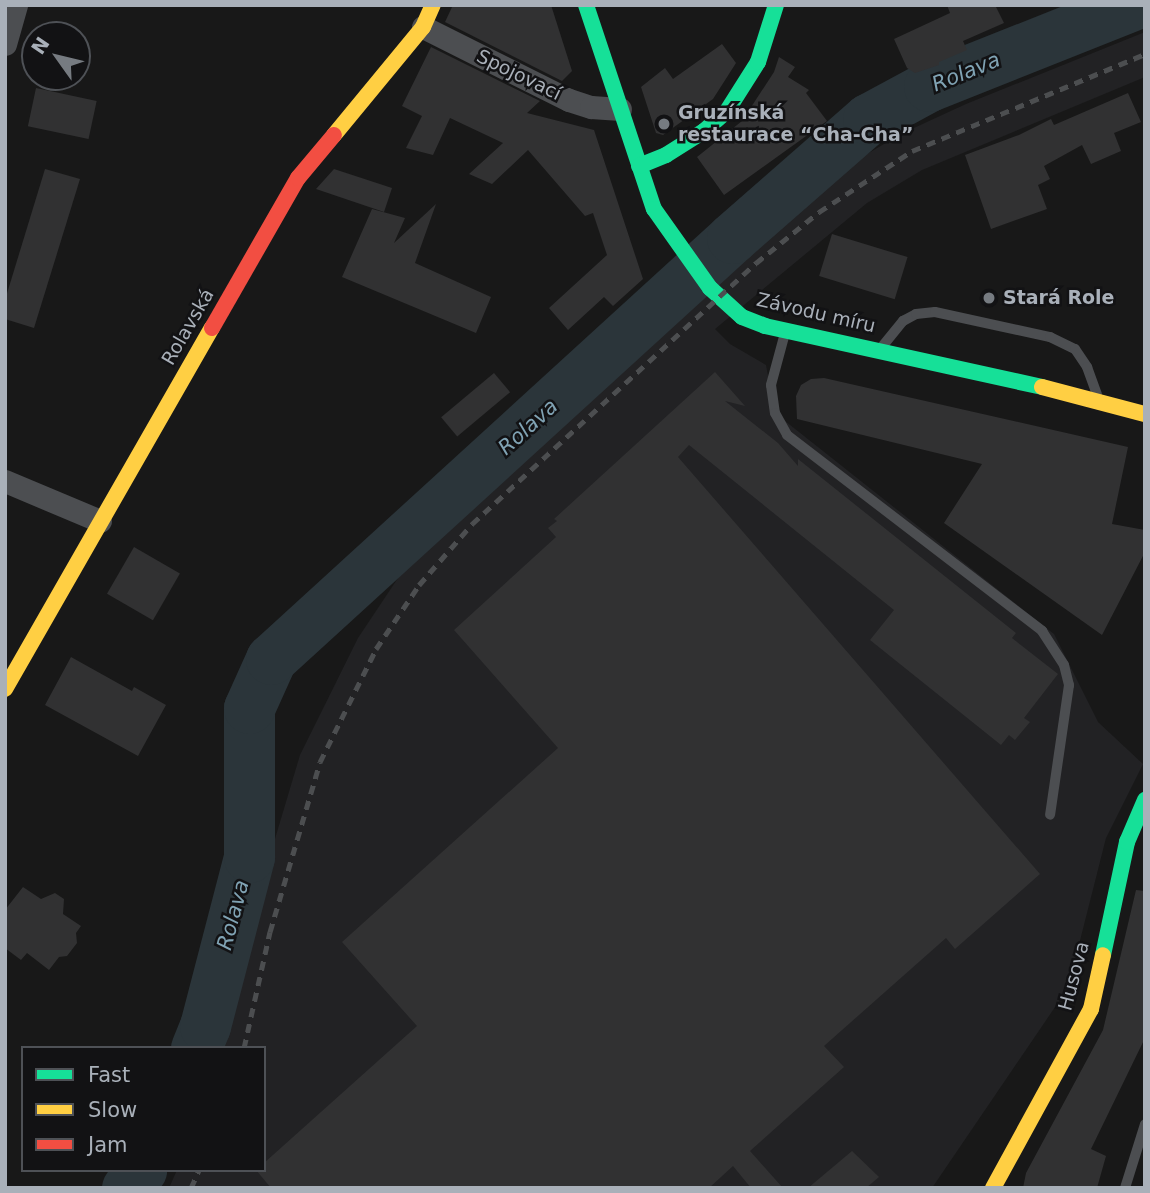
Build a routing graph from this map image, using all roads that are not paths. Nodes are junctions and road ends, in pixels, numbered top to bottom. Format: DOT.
graph roads {
  1 [pos="16,5"];
  2 [pos="433,5"];
  3 [pos="586,5"];
  4 [pos="776,5"];
  5 [pos="423,27"];
  6 [pos="5,44"];
  7 [pos="620,109"];
  8 [pos="639,166"];
  9 [pos="785,331"];
  10 [pos="880,350"];
  11 [pos="1100,401"];
  12 [pos="1145,414"];
  13 [pos="5,481"];
  14 [pos="100,522"];
  15 [pos="5,689"];
  16 [pos="1145,800"];
  17 [pos="1050,815"];
  18 [pos="1145,1124"];
  19 [pos="993,1188"];
  20 [pos="1125,1188"];
  1 -- 6 [label="street"];
  2 -- 5 [label="street, Rolavská"];
  3 -- 7 [label="street, Závodu míru"];
  4 -- 8 [label="street"];
  5 -- 7 [label="street, Spojovací"];
  5 -- 14 [label="street, Rolavská"];
  7 -- 8 [label="street, Závodu míru"];
  8 -- 9 [label="street, Závodu míru"];
  9 -- 10 [label="street, Závodu míru"];
  9 -- 17 [label="lane"];
  10 -- 11 [label="street, Závodu míru"];
  10 -- 11 [label="lane"];
  11 -- 12 [label="street, Závodu míru"];
  13 -- 14 [label="street"];
  14 -- 15 [label="street, Rolavská"];
  16 -- 19 [label="street, Husova"];
  18 -- 20 [label="lane"];
}
